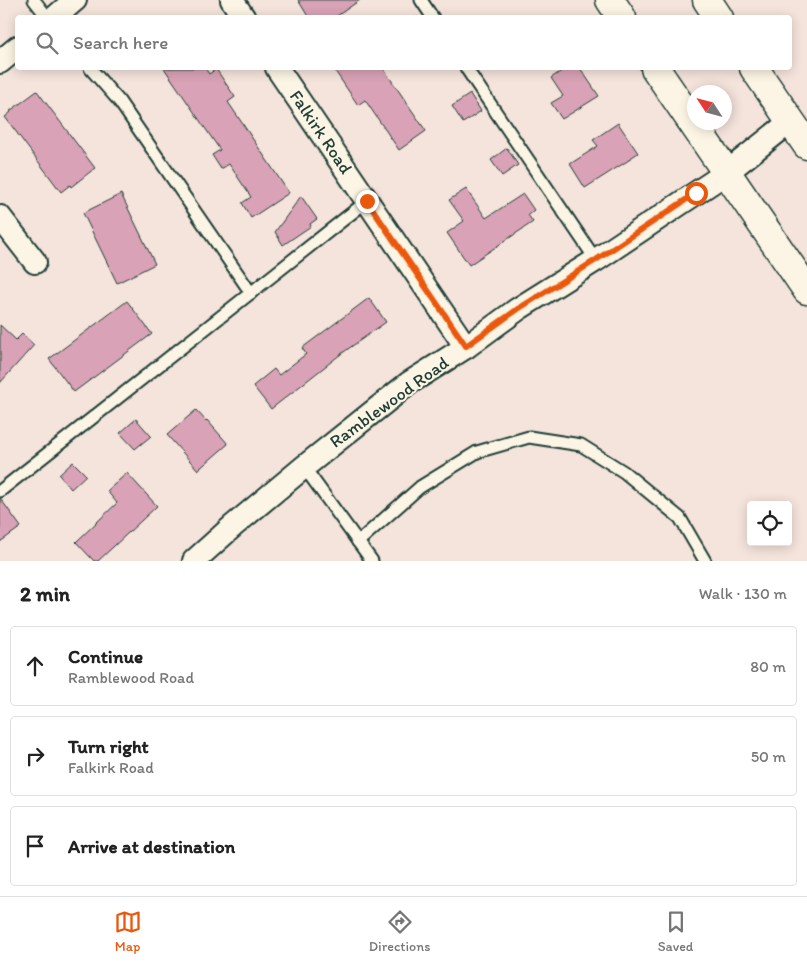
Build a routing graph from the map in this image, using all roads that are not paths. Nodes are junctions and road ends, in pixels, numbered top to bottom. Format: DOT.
graph roads {
  1 [pos="34,0"];
  2 [pos="75,0"];
  3 [pos="232,0"];
  4 [pos="421,0"];
  5 [pos="610,0"];
  6 [pos="46,15"];
  7 [pos="58,15"];
  8 [pos="242,15"];
  9 [pos="431,15"];
  10 [pos="620,15"];
  11 [pos="15,50"];
  12 [pos="0,62"];
  13 [pos="92,70"];
  14 [pos="278,70"];
  15 [pos="467,70"];
  16 [pos="656,70"];
  17 [pos="755,70"];
  18 [pos="791,120"];
  19 [pos="807,145"];
  20 [pos="726,173"];
  21 [pos="367,201"];
  22 [pos="0,217"];
  23 [pos="596,260"];
  24 [pos="35,262"];
  25 [pos="807,290"];
  26 [pos="251,293"];
  27 [pos="466,346"];
  28 [pos="304,467"];
  29 [pos="1,489"];
  30 [pos="358,542"];
  31 [pos="194,561"];
  32 [pos="372,561"];
  33 [pos="705,561"];
  1 -- 6 [label="lane"];
  2 -- 7 [label="street"];
  3 -- 8 [label="street"];
  4 -- 9 [label="lane"];
  5 -- 10 [label="main road"];
  11 -- 12 [label="street"];
  13 -- 26 [label="lane"];
  14 -- 21 [label="street, Falkirk Road"];
  15 -- 23 [label="lane"];
  16 -- 20 [label="main road"];
  17 -- 18 [label="main road"];
  18 -- 19 [label="main road"];
  18 -- 20 [label="street, Ramblewood Road"];
  20 -- 23 [label="street, Ramblewood Road"];
  20 -- 25 [label="main road"];
  21 -- 26 [label="lane"];
  21 -- 27 [label="street, Falkirk Road"];
  22 -- 24 [label="street"];
  23 -- 27 [label="street, Ramblewood Road"];
  26 -- 29 [label="lane"];
  27 -- 28 [label="street, Ramblewood Road"];
  28 -- 30 [label="lane"];
  28 -- 31 [label="street, Ramblewood Road"];
  30 -- 32 [label="lane"];
  30 -- 33 [label="lane"];
}
